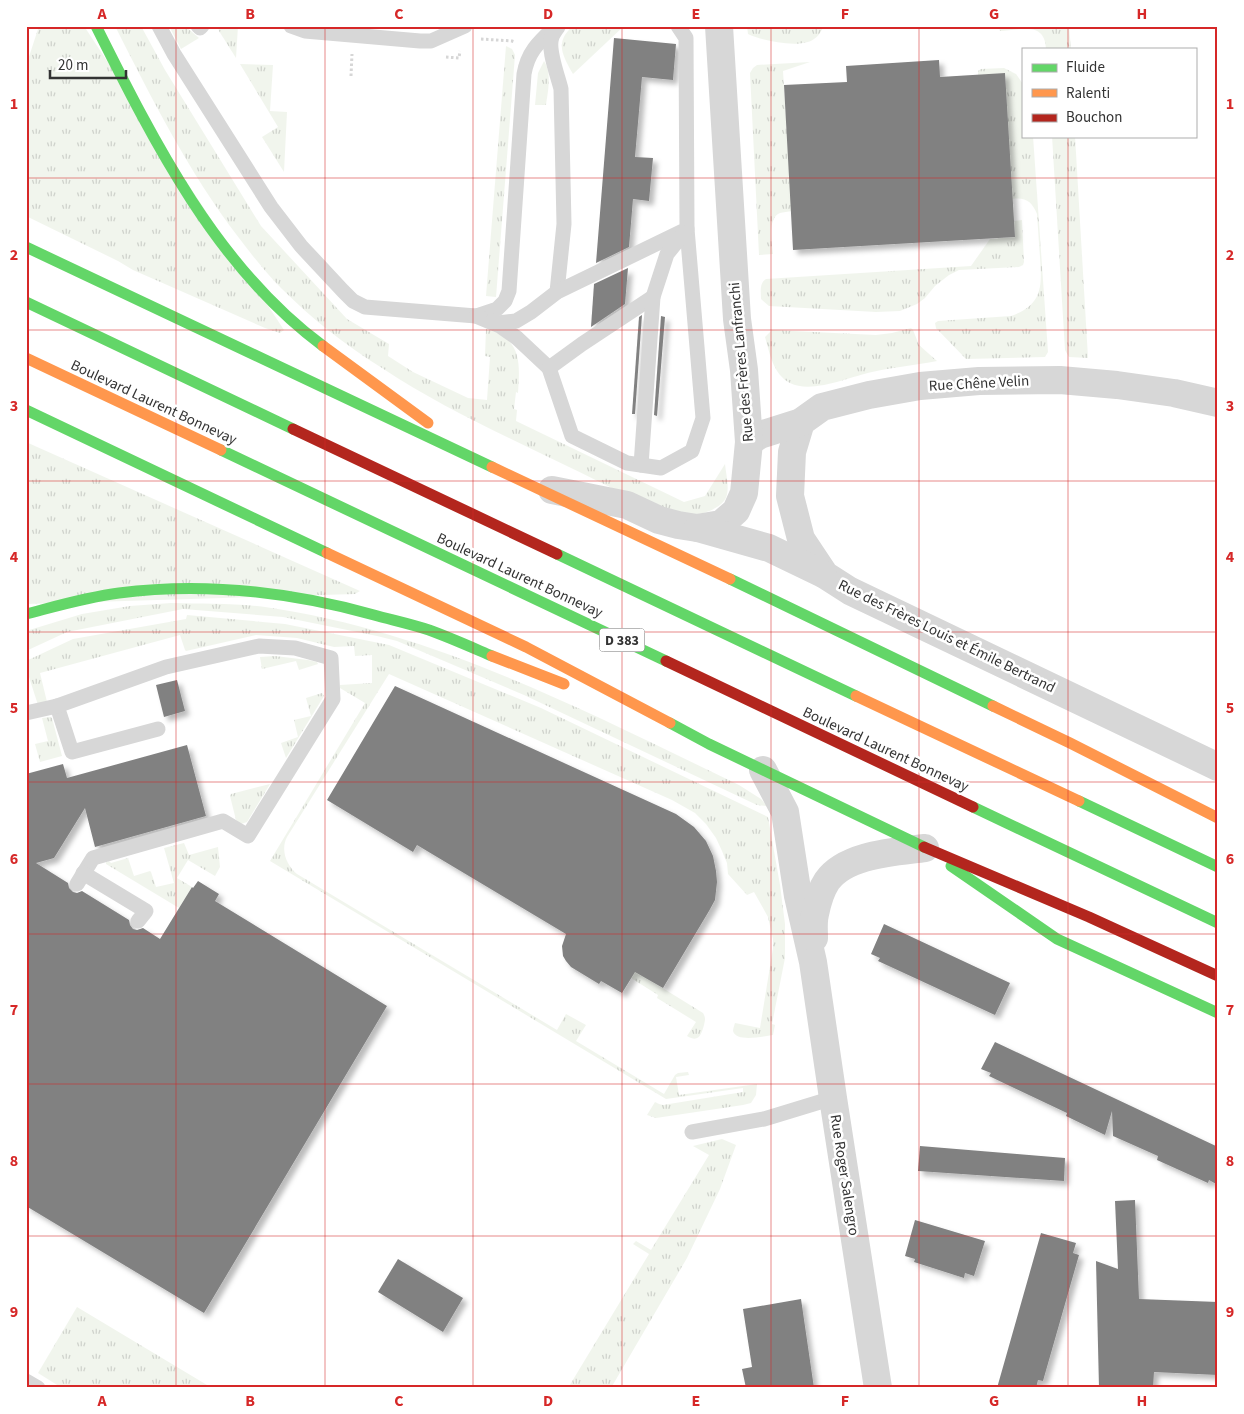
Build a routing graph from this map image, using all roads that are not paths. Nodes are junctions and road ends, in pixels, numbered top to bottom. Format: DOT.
graph roads {
  1 [pos="96,26"];
  2 [pos="159,26"];
  3 [pos="291,26"];
  4 [pos="465,26"];
  5 [pos="536,26"];
  6 [pos="557,26"];
  7 [pos="678,26"];
  8 [pos="720,26"];
  9 [pos="537,44"];
  10 [pos="686,229"];
  11 [pos="26,247"];
  12 [pos="557,292"];
  13 [pos="653,297"];
  14 [pos="26,302"];
  15 [pos="476,316"];
  16 [pos="26,358"];
  17 [pos="549,368"];
  18 [pos="1218,403"];
  19 [pos="26,410"];
  20 [pos="801,422"];
  21 [pos="749,442"];
  22 [pos="481,462"];
  23 [pos="641,465"];
  24 [pos="533,487"];
  25 [pos="697,528"];
  26 [pos="825,575"];
  27 [pos="26,614"];
  28 [pos="570,686"];
  29 [pos="598,697"];
  30 [pos="57,706"];
  31 [pos="26,713"];
  32 [pos="158,729"];
  33 [pos="680,729"];
  34 [pos="1218,767"];
  35 [pos="763,770"];
  36 [pos="1218,818"];
  37 [pos="925,848"];
  38 [pos="1218,867"];
  39 [pos="138,921"];
  40 [pos="1218,923"];
  41 [pos="814,962"];
  42 [pos="1218,976"];
  43 [pos="1218,1013"];
  44 [pos="833,1098"];
  45 [pos="692,1132"];
  46 [pos="26,1381"];
  47 [pos="38,1388"];
  48 [pos="878,1388"];
  1 -- 22 [label="main road"];
  2 -- 15 [label="lane"];
  3 -- 4 [label="lane"];
  5 -- 9 [label="lane"];
  6 -- 9 [label="lane"];
  6 -- 12 [label="lane"];
  7 -- 10 [label="lane"];
  8 -- 21 [label="street, Rue des Frères Lanfranchi"];
  9 -- 15 [label="lane"];
  10 -- 12 [label="lane"];
  10 -- 13 [label="lane"];
  10 -- 23 [label="lane"];
  11 -- 22 [label="main road"];
  12 -- 15 [label="lane"];
  13 -- 17 [label="lane"];
  13 -- 23 [label="lane"];
  14 -- 38 [label="main road"];
  15 -- 17 [label="lane"];
  16 -- 40 [label="main road, Boulevard Laurent Bonnevay / D 383"];
  17 -- 23 [label="lane"];
  18 -- 20 [label="street, Rue Chêne Velin"];
  19 -- 33 [label="main road"];
  20 -- 21 [label="street, Rue Chêne Velin"];
  20 -- 26 [label="street, Rue des Frères Louis et Émile Bertrand"];
  21 -- 25 [label="street, Rue des Frères Lanfranchi"];
  22 -- 24 [label="main road"];
  24 -- 25 [label="street, Rue des Frères Lanfranchi"];
  24 -- 36 [label="main road"];
  25 -- 26 [label="street"];
  26 -- 34 [label="street, Rue des Frères Louis et Émile Bertrand"];
  27 -- 28 [label="main road"];
  29 -- 33 [label="main road"];
  30 -- 31 [label="lane"];
  30 -- 32 [label="lane"];
  30 -- 39 [label="lane"];
  33 -- 35 [label="main road"];
  35 -- 37 [label="main road"];
  35 -- 41 [label="street, Rue Roger Salengro"];
  37 -- 41 [label="street, Rue Roger Salengro"];
  37 -- 42 [label="main road"];
  37 -- 43 [label="main road"];
  41 -- 44 [label="street, Rue Roger Salengro"];
  44 -- 45 [label="lane"];
  44 -- 48 [label="street, Rue Roger Salengro"];
  46 -- 47 [label="lane"];
}
